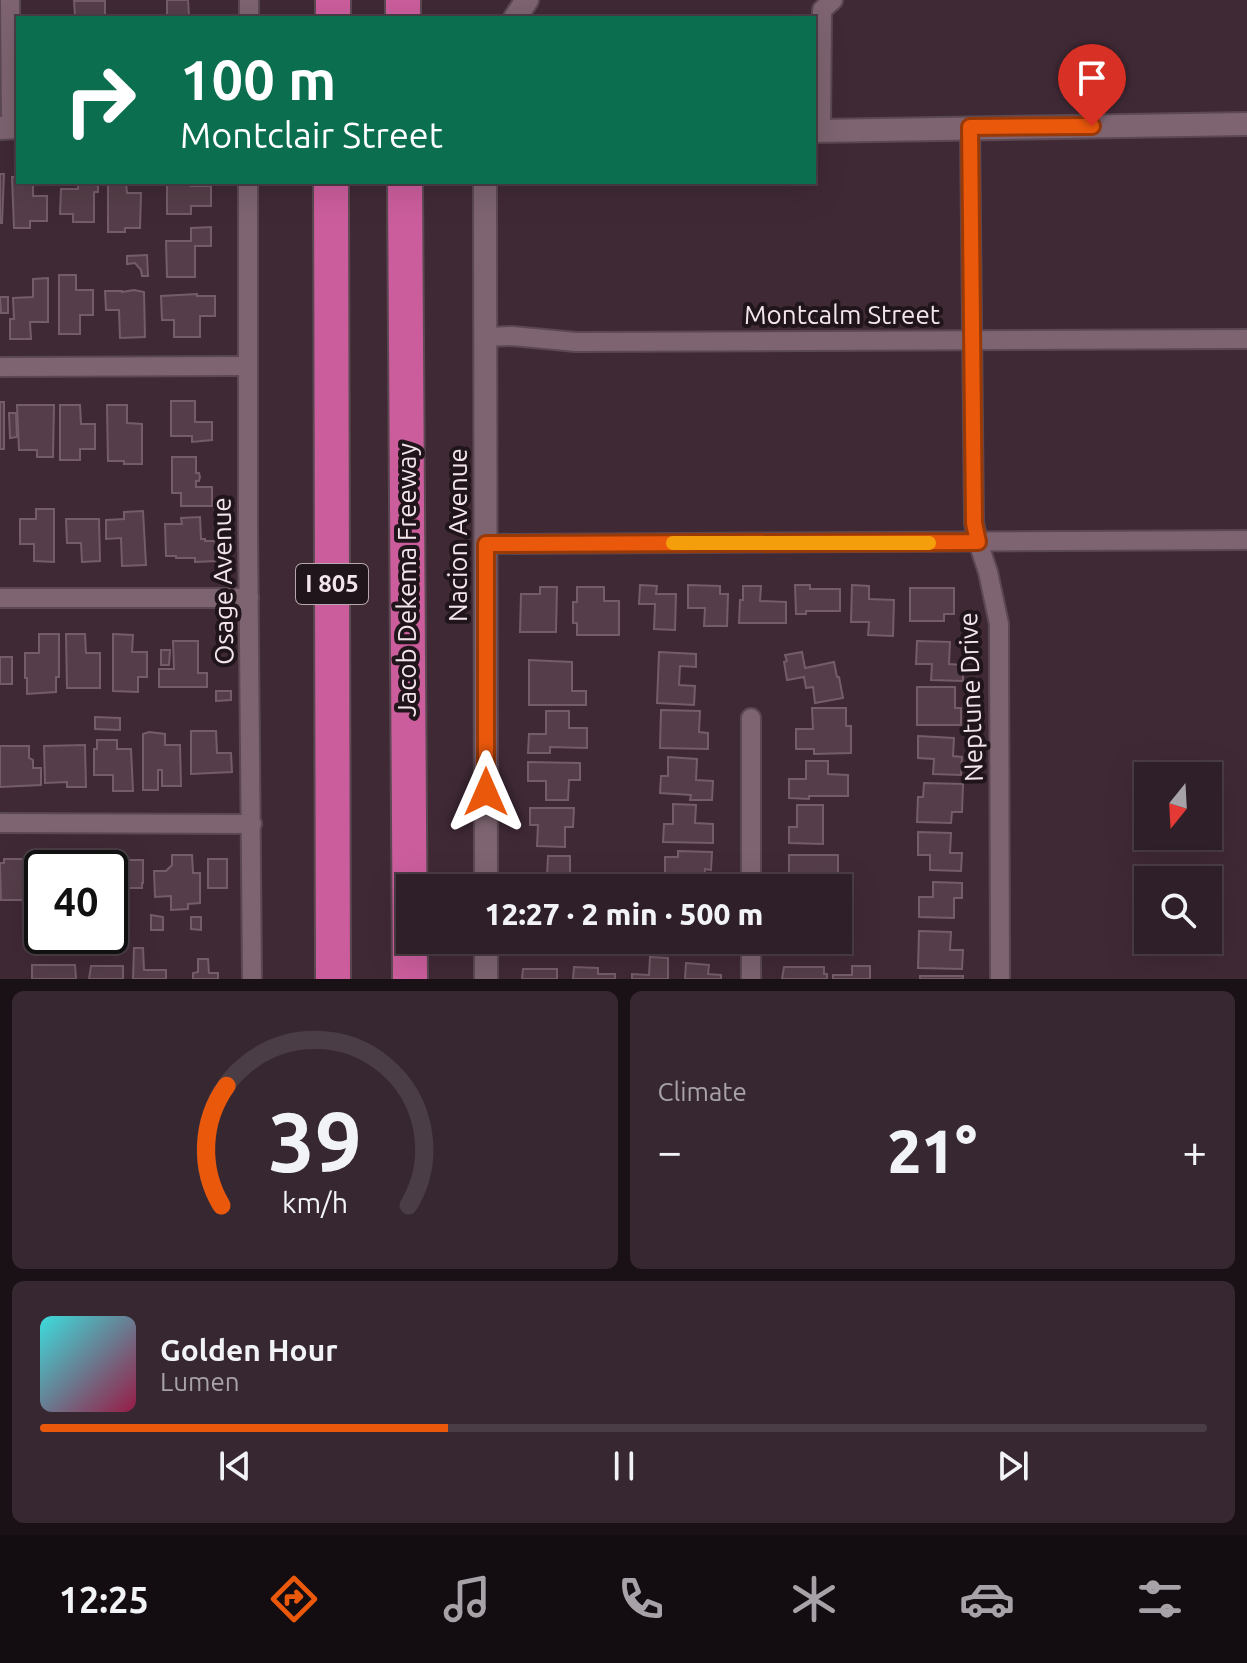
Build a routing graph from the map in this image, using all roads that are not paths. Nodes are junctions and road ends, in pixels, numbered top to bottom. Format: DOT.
graph roads {
  1 [pos="10,0"];
  2 [pos="833,0"];
  3 [pos="1247,124"];
  4 [pos="970,127"];
  5 [pos="10,128"];
  6 [pos="818,131"];
  7 [pos="248,184"];
  8 [pos="485,184"];
  9 [pos="331,186"];
  10 [pos="405,189"];
  11 [pos="485,337"];
  12 [pos="1247,339"];
  13 [pos="972,341"];
  14 [pos="248,366"];
  15 [pos="0,367"];
  16 [pos="1247,540"];
  17 [pos="978,542"];
  18 [pos="486,544"];
  19 [pos="0,598"];
  20 [pos="249,598"];
  21 [pos="751,718"];
  22 [pos="0,823"];
  23 [pos="252,824"];
  24 [pos="486,874"];
  25 [pos="751,874"];
  26 [pos="486,954"];
  27 [pos="751,954"];
  28 [pos="252,979"];
  29 [pos="333,979"];
  30 [pos="410,979"];
  31 [pos="486,979"];
  32 [pos="751,979"];
  33 [pos="1000,979"];
  1 -- 5 [label="street"];
  2 -- 6 [label="street"];
  3 -- 4 [label="street"];
  4 -- 6 [label="street"];
  4 -- 13 [label="street, Neptune Drive"];
  7 -- 14 [label="street, Osage Avenue"];
  8 -- 11 [label="street, Nacion Avenue"];
  9 -- 29 [label="highway, I 805"];
  10 -- 30 [label="highway, Jacob Dekema Freeway"];
  11 -- 13 [label="street, Montcalm Street"];
  11 -- 18 [label="street, Nacion Avenue"];
  12 -- 13 [label="street, Montcalm Street"];
  13 -- 17 [label="street, Neptune Drive"];
  14 -- 15 [label="street"];
  14 -- 20 [label="street, Osage Avenue"];
  16 -- 17 [label="street"];
  17 -- 18 [label="street"];
  17 -- 33 [label="street, Neptune Drive"];
  18 -- 24 [label="street, Nacion Avenue"];
  19 -- 20 [label="street"];
  20 -- 23 [label="street, Osage Avenue"];
  21 -- 25 [label="street"];
  22 -- 23 [label="street"];
  23 -- 28 [label="street, Osage Avenue"];
  26 -- 31 [label="street"];
  27 -- 32 [label="street"];
}
